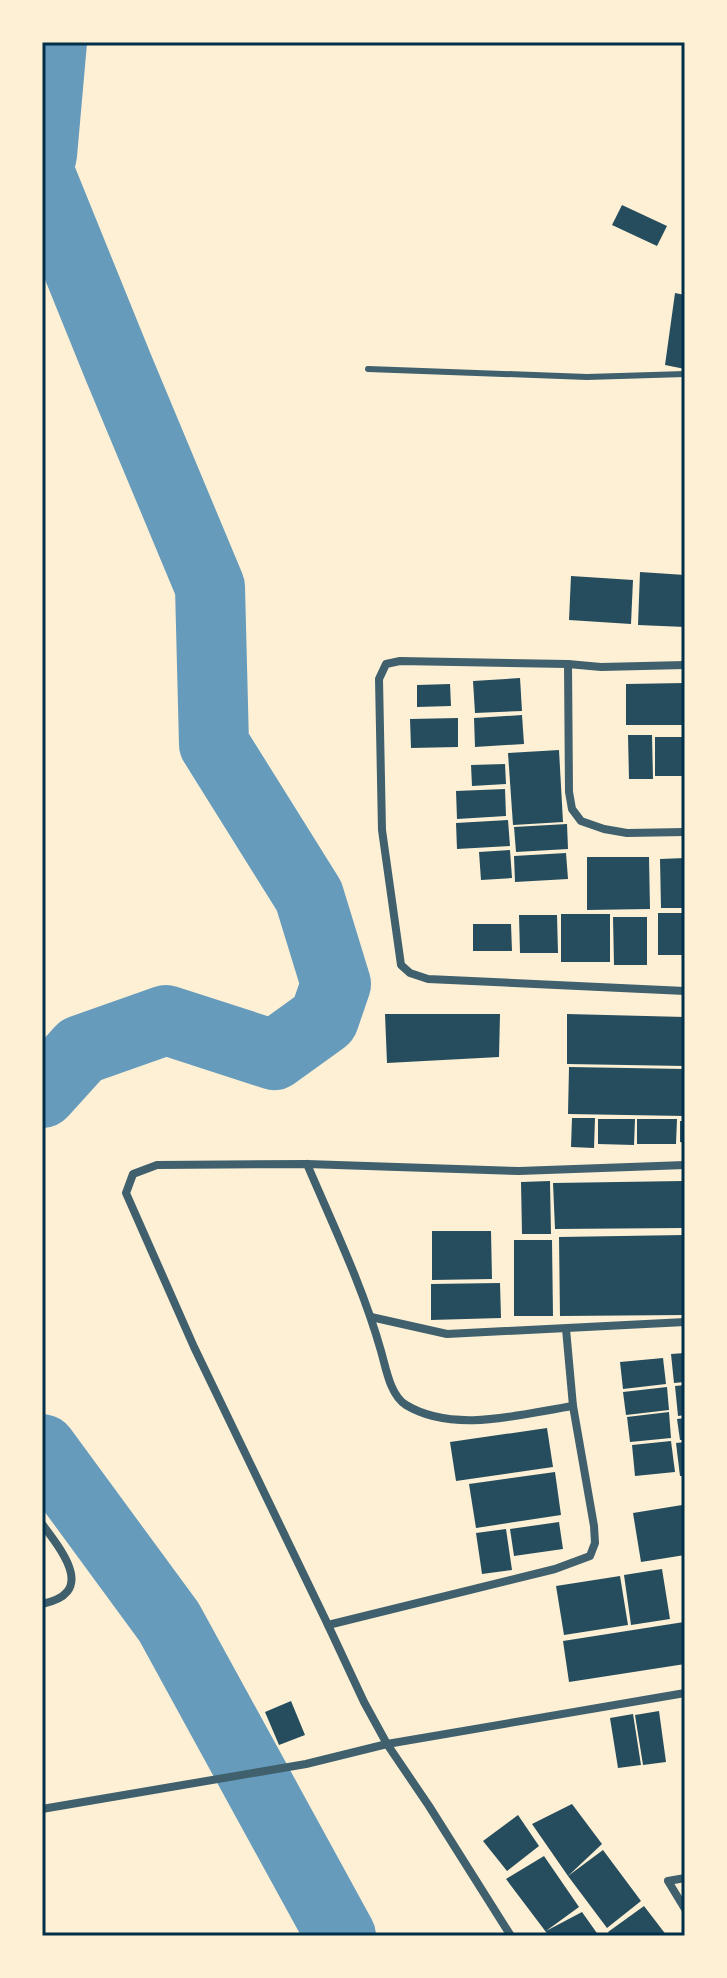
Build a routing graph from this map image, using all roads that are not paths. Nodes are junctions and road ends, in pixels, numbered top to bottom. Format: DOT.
graph roads {
  1 [pos="368,369"];
  2 [pos="685,374"];
  3 [pos="568,664"];
  4 [pos="685,665"];
  5 [pos="685,832"];
  6 [pos="685,991"];
  7 [pos="307,1164"];
  8 [pos="685,1165"];
  9 [pos="371,1317"];
  10 [pos="685,1322"];
  11 [pos="566,1329"];
  12 [pos="573,1406"];
  13 [pos="42,1524"];
  14 [pos="42,1604"];
  15 [pos="328,1625"];
  16 [pos="685,1693"];
  17 [pos="387,1744"];
  18 [pos="42,1809"];
  19 [pos="685,1878"];
  20 [pos="685,1909"];
  21 [pos="511,1936"];
  1 -- 2 [label="lane"];
  3 -- 4 [label="street"];
  3 -- 5 [label="street"];
  3 -- 6 [label="street"];
  7 -- 8 [label="street"];
  7 -- 9 [label="street"];
  7 -- 15 [label="street"];
  9 -- 11 [label="street"];
  9 -- 12 [label="street"];
  10 -- 11 [label="street"];
  11 -- 12 [label="street"];
  12 -- 15 [label="street"];
  13 -- 14 [label="street"];
  15 -- 17 [label="street"];
  16 -- 17 [label="street"];
  17 -- 18 [label="street"];
  17 -- 21 [label="street"];
  19 -- 20 [label="street"];
}
